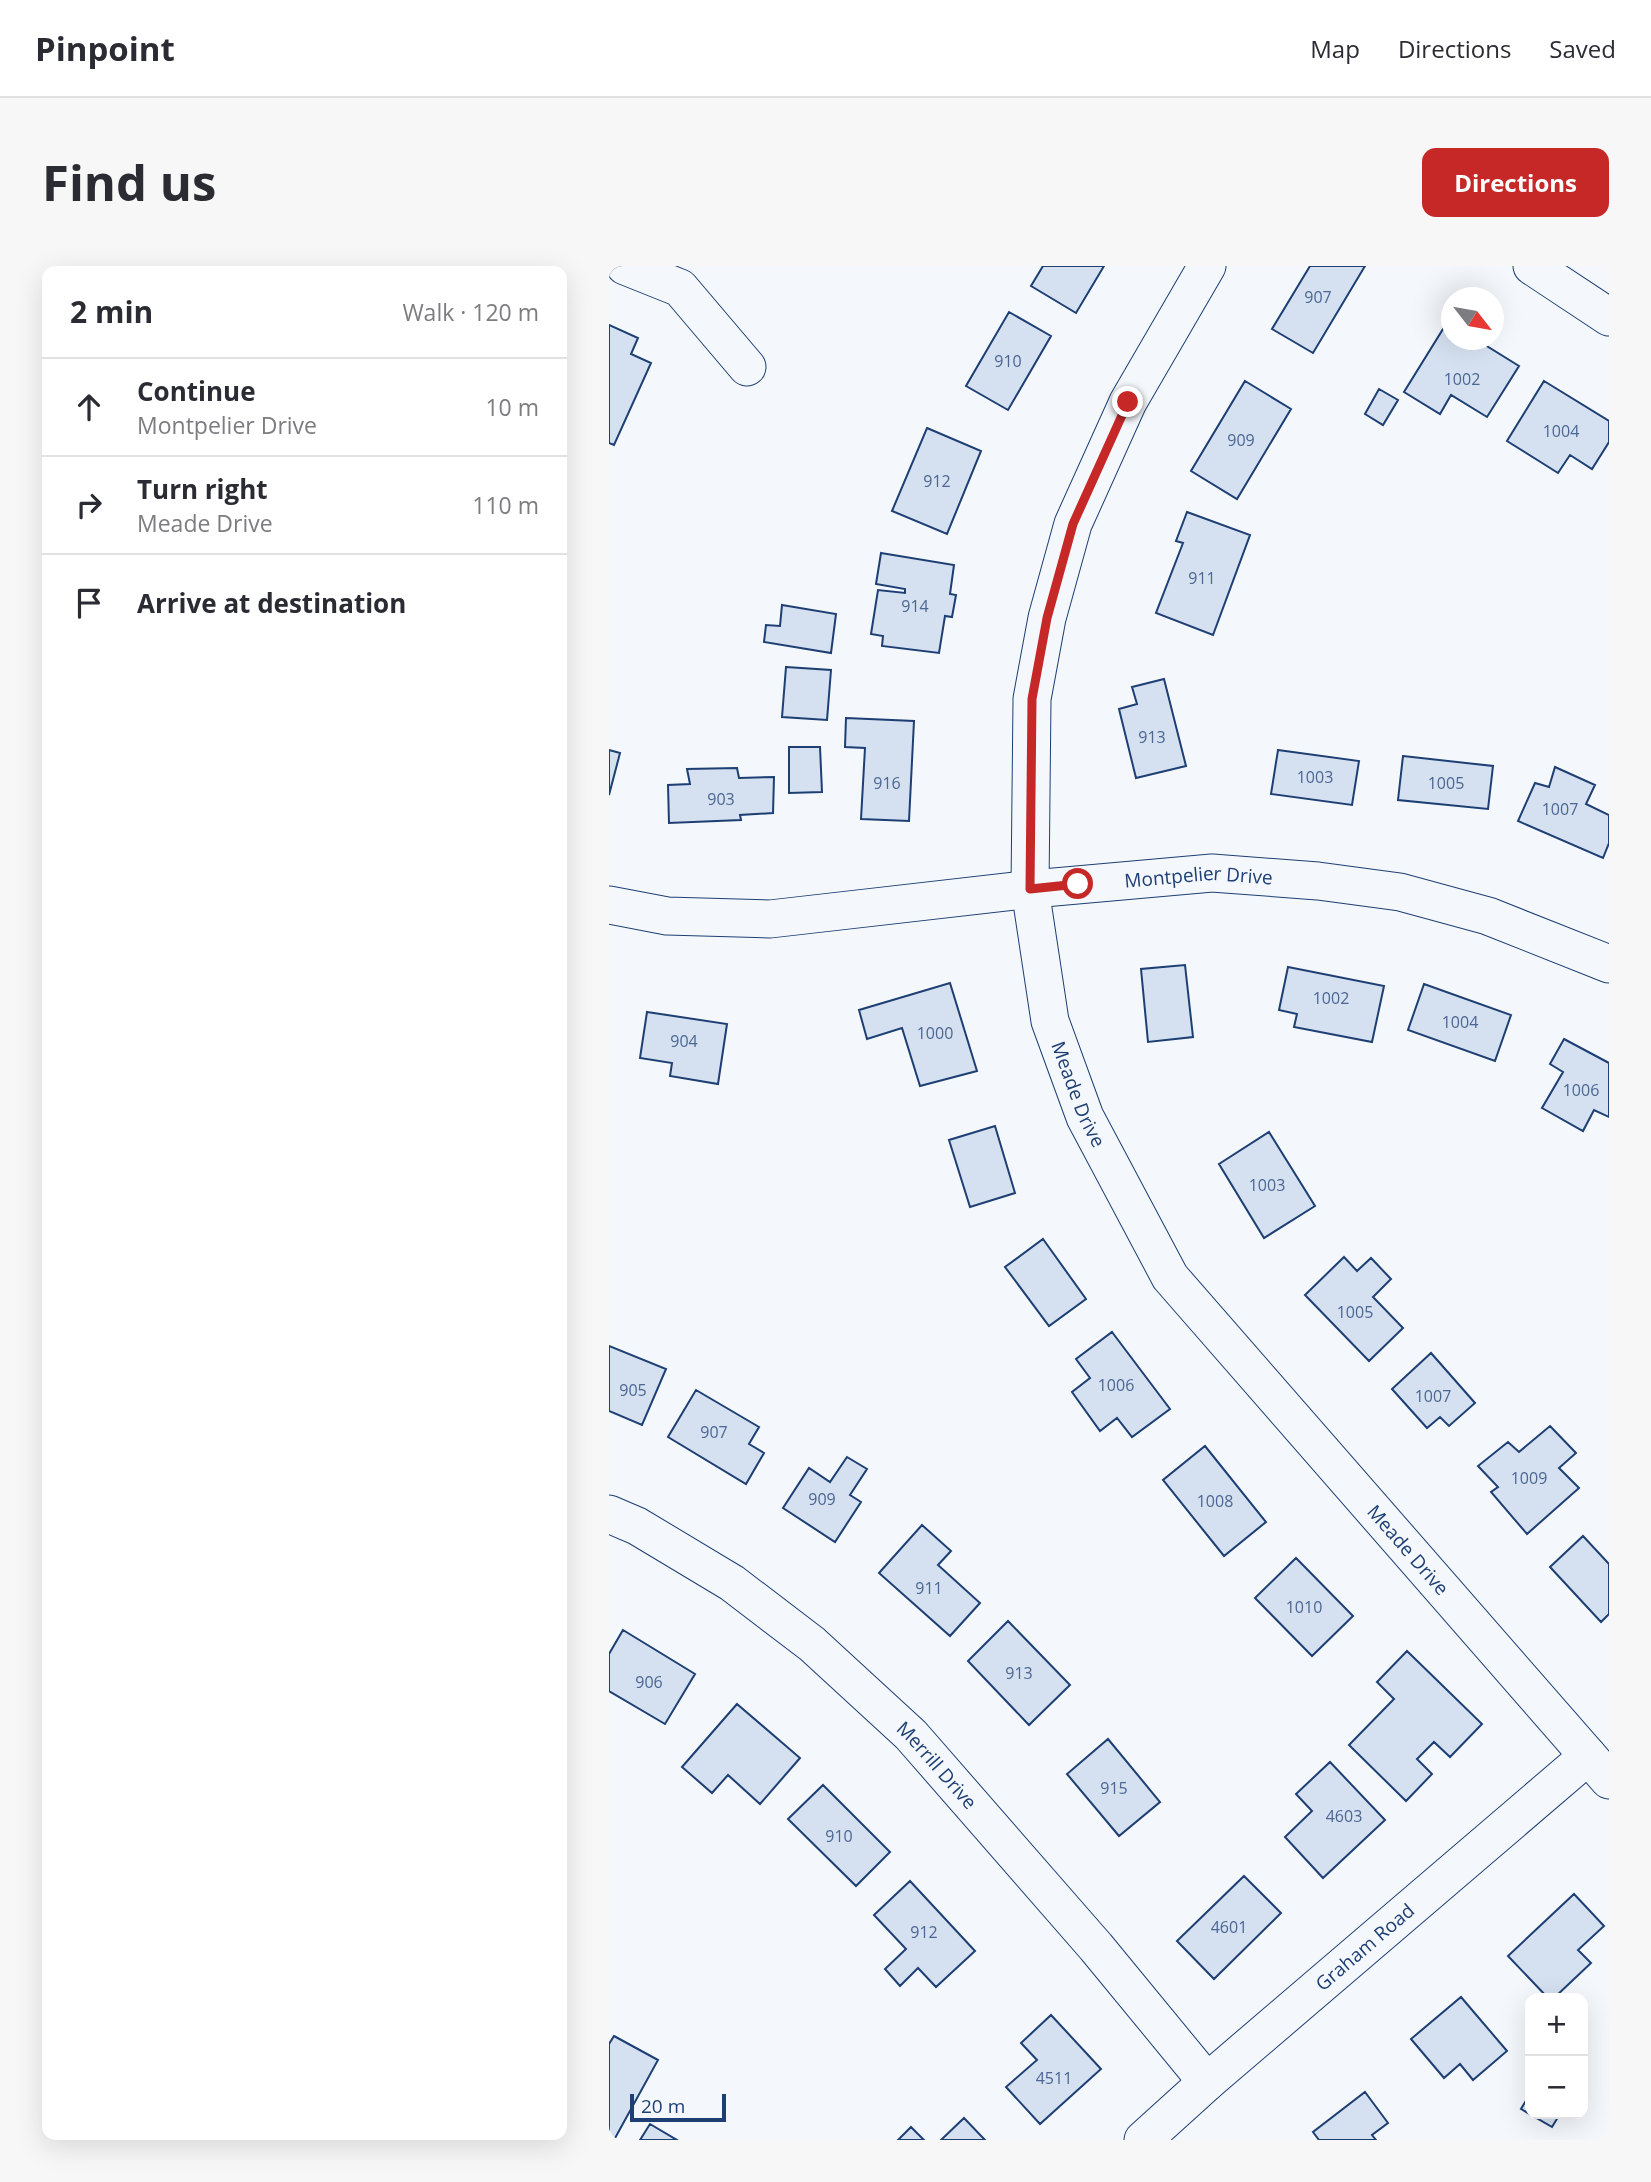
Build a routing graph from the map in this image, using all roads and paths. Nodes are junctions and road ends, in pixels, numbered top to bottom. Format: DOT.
graph roads {
  1 [pos="625,266"];
  2 [pos="1207,266"];
  3 [pos="1532,266"];
  4 [pos="1609,317"];
  5 [pos="747,366"];
  6 [pos="1030,889"];
  7 [pos="609,905"];
  8 [pos="1609,964"];
  9 [pos="609,1514"];
  10 [pos="1598,1768"];
  11 [pos="1207,2082"];
  12 [pos="1143,2140"];
  1 -- 5 [label="street"];
  2 -- 6 [label="street, Meade Drive"];
  3 -- 4 [label="street"];
  6 -- 7 [label="street, Montpelier Drive"];
  6 -- 8 [label="street, Montpelier Drive"];
  6 -- 10 [label="street, Meade Drive"];
  9 -- 11 [label="street, Merrill Drive"];
  10 -- 11 [label="street, Graham Road"];
  11 -- 12 [label="street, Graham Road"];
}
